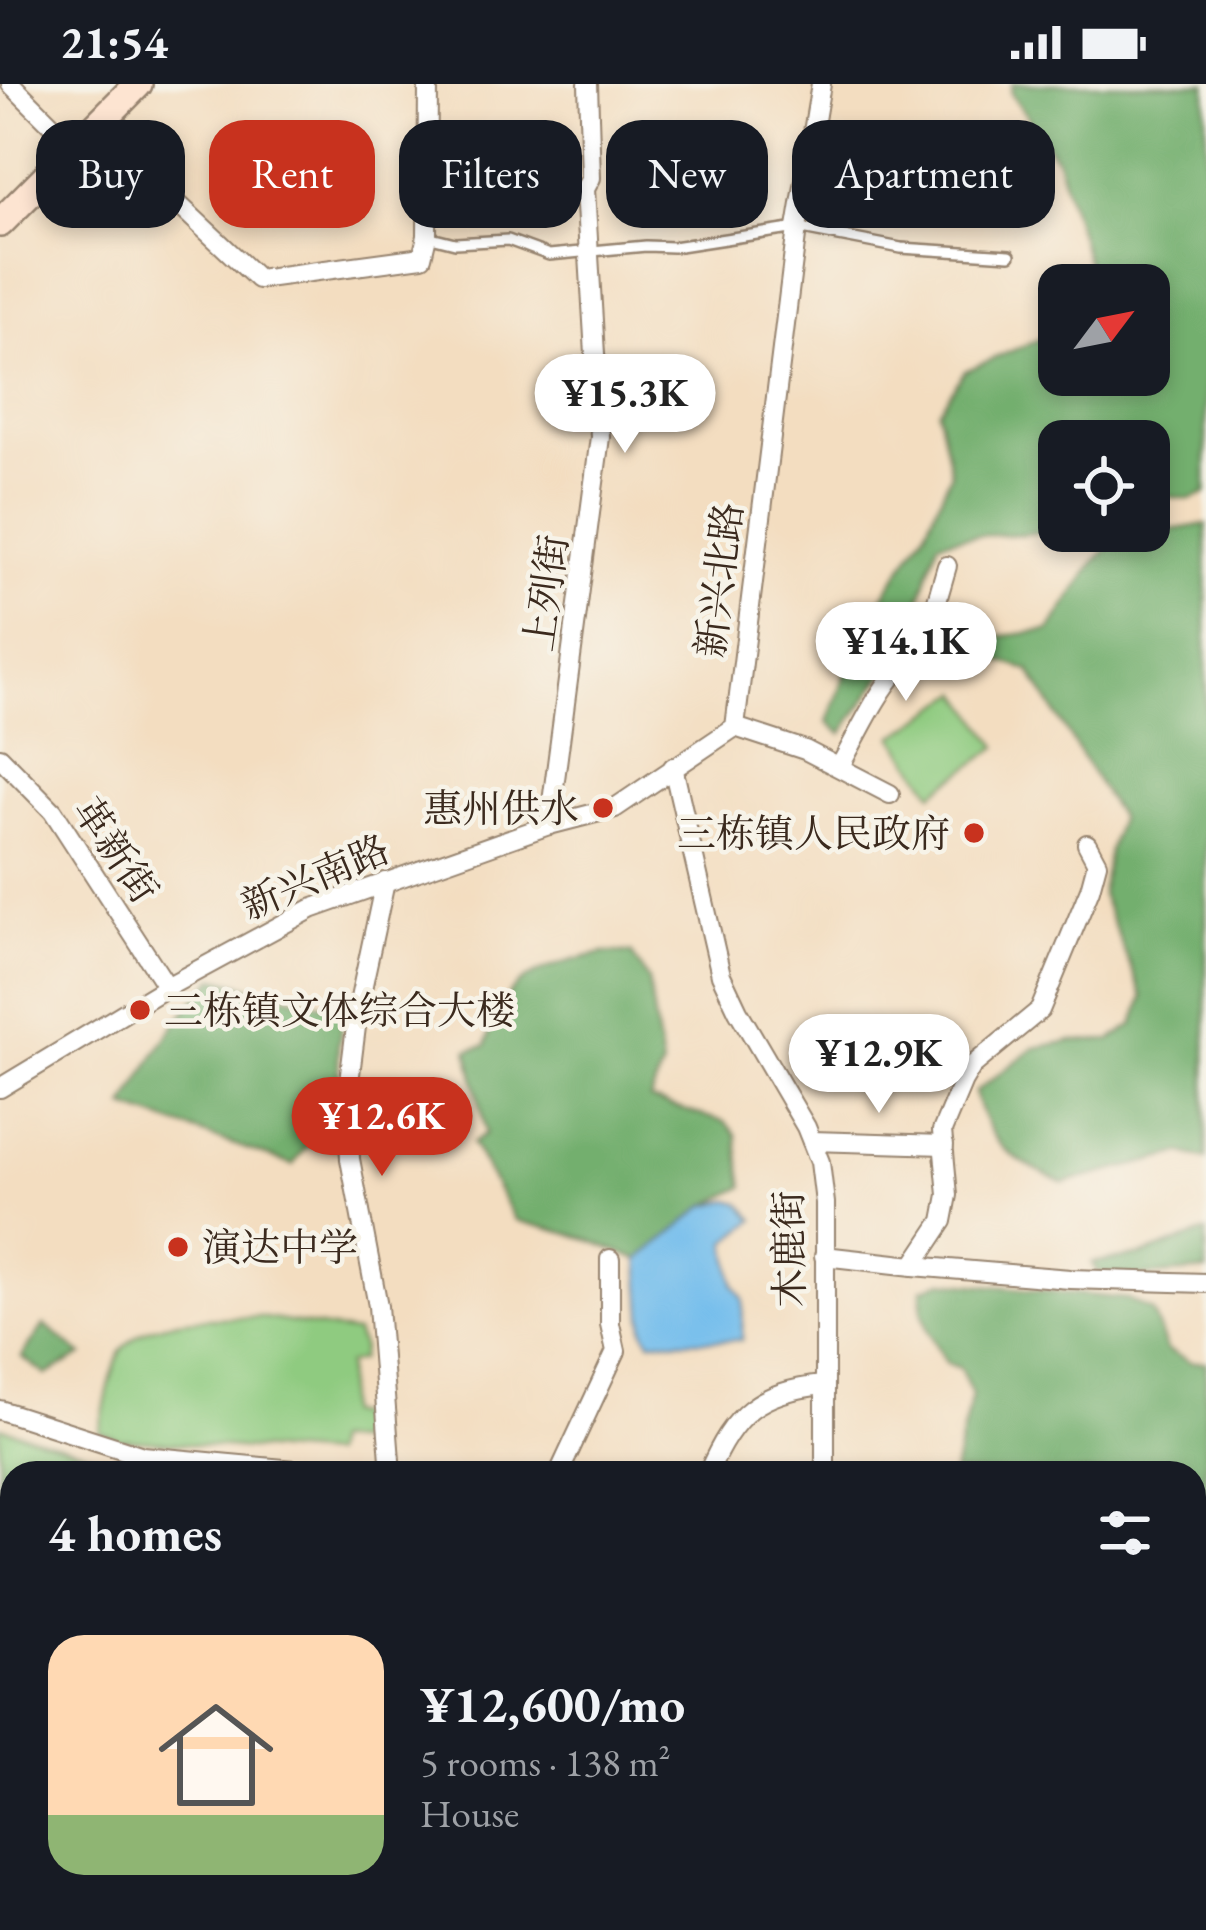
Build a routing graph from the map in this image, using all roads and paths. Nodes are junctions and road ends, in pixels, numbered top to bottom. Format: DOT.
graph roads {
  1 [pos="11,84"];
  2 [pos="138,84"];
  3 [pos="428,84"];
  4 [pos="588,84"];
  5 [pos="821,84"];
  6 [pos="47,120"];
  7 [pos="103,120"];
  8 [pos="815,120"];
  9 [pos="36,187"];
  10 [pos="185,211"];
  11 [pos="0,223"];
  12 [pos="792,228"];
  13 [pos="797,228"];
  14 [pos="802,228"];
  15 [pos="427,236"];
  16 [pos="587,250"];
  17 [pos="1010,254"];
  18 [pos="947,566"];
  19 [pos="974,630"];
  20 [pos="925,642"];
  21 [pos="735,727"];
  22 [pos="0,758"];
  23 [pos="839,766"];
  24 [pos="673,767"];
  25 [pos="890,794"];
  26 [pos="549,824"];
  27 [pos="1087,844"];
  28 [pos="385,882"];
  29 [pos="166,986"];
  30 [pos="0,1088"];
  31 [pos="812,1141"];
  32 [pos="944,1145"];
  33 [pos="824,1256"];
  34 [pos="610,1259"];
  35 [pos="913,1266"];
  36 [pos="1206,1283"];
  37 [pos="823,1385"];
  38 [pos="0,1410"];
  39 [pos="128,1461"];
  40 [pos="390,1461"];
  41 [pos="565,1461"];
  42 [pos="714,1461"];
  43 [pos="825,1461"];
  1 -- 6 [label="street"];
  2 -- 7 [label="main road"];
  3 -- 15 [label="street"];
  4 -- 16 [label="street, 上列街"];
  5 -- 8 [label="street, 新兴北路"];
  9 -- 11 [label="main road"];
  10 -- 15 [label="street"];
  12 -- 16 [label="lane"];
  13 -- 21 [label="street, 新兴北路"];
  14 -- 17 [label="lane"];
  15 -- 16 [label="lane"];
  16 -- 26 [label="street, 上列街"];
  18 -- 20 [label="street"];
  19 -- 20 [label="street"];
  20 -- 23 [label="street"];
  21 -- 23 [label="street"];
  21 -- 24 [label="street"];
  22 -- 29 [label="street, 革新街"];
  23 -- 25 [label="street"];
  24 -- 26 [label="street, 新兴南路"];
  24 -- 31 [label="street, 木鹿街"];
  26 -- 28 [label="street, 新兴南路"];
  27 -- 32 [label="street"];
  28 -- 29 [label="street, 新兴南路"];
  28 -- 40 [label="street"];
  29 -- 30 [label="street, 新兴南路"];
  31 -- 32 [label="street"];
  31 -- 33 [label="street, 木鹿街"];
  32 -- 35 [label="street"];
  33 -- 35 [label="street"];
  33 -- 37 [label="street, 木鹿街"];
  34 -- 41 [label="street"];
  35 -- 36 [label="street"];
  37 -- 42 [label="street"];
  37 -- 43 [label="street, 木鹿街"];
  38 -- 39 [label="street"];
}
